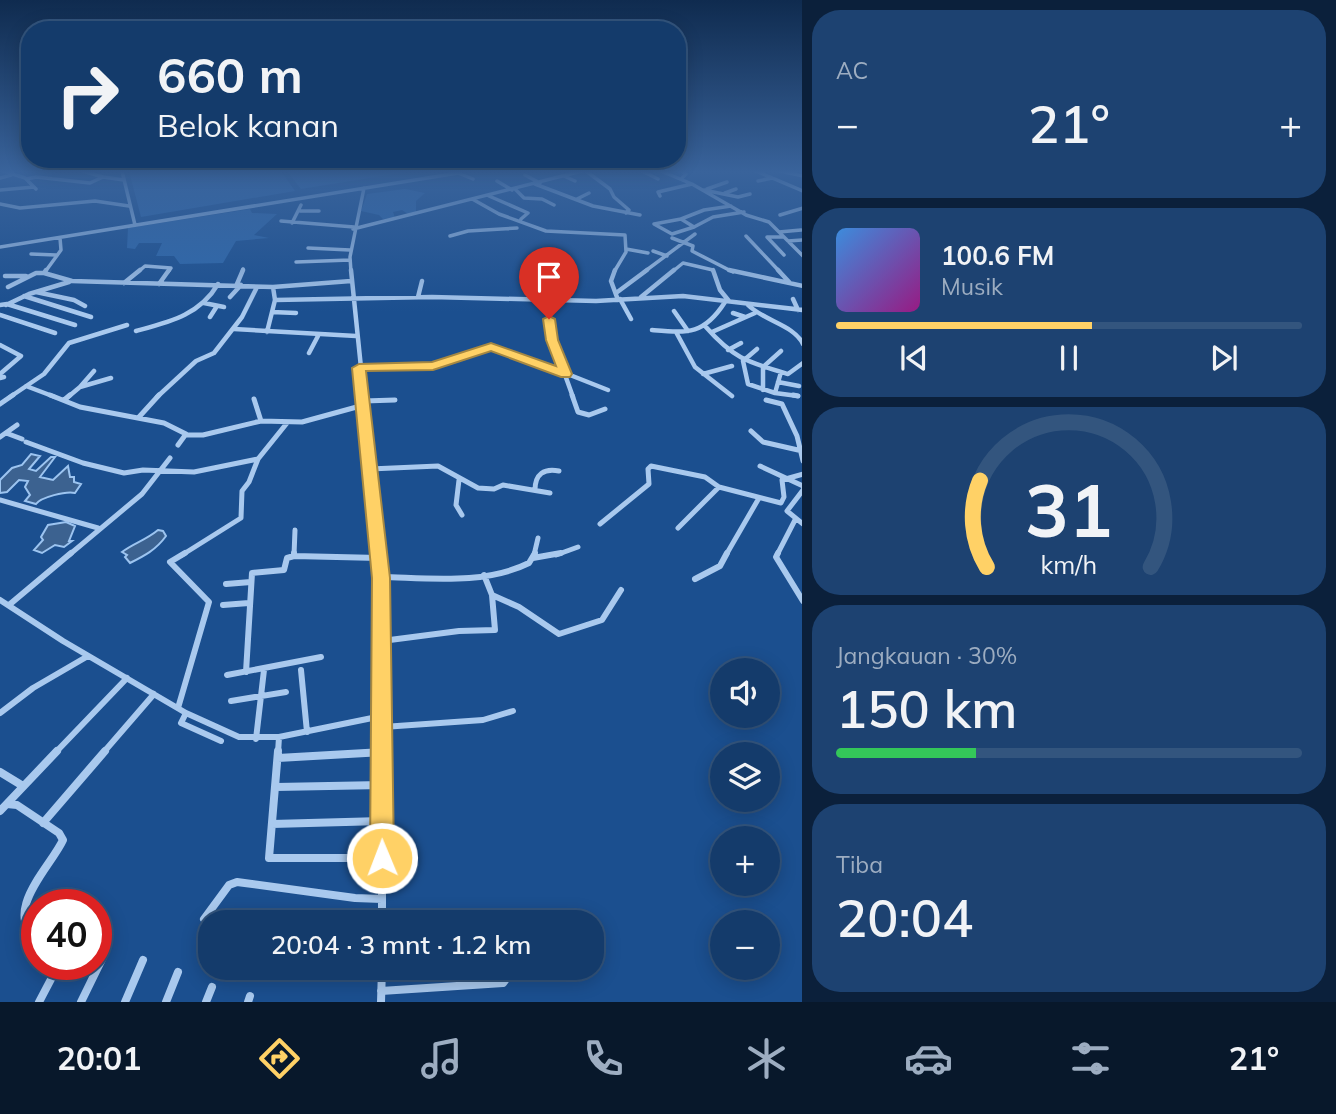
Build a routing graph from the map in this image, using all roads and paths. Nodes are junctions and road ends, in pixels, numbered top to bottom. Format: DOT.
graph roads {
  1 [pos="133,218"];
  2 [pos="179,218"];
  3 [pos="295,218"];
  4 [pos="357,218"];
  5 [pos="397,218"];
  6 [pos="506,218"];
  7 [pos="515,218"];
  8 [pos="684,218"];
  9 [pos="712,218"];
  10 [pos="758,218"];
  11 [pos="521,219"];
  12 [pos="681,219"];
  13 [pos="281,221"];
  14 [pos="668,221"];
  15 [pos="292,223"];
  16 [pos="135,225"];
  17 [pos="335,226"];
  18 [pos="694,227"];
  19 [pos="354,228"];
  20 [pos="517,228"];
  21 [pos="506,230"];
  22 [pos="683,230"];
  23 [pos="801,230"];
  24 [pos="779,232"];
  25 [pos="695,234"];
  26 [pos="331,235"];
  27 [pos="450,236"];
  28 [pos="746,236"];
  29 [pos="60,238"];
  30 [pos="672,238"];
  31 [pos="786,239"];
  32 [pos="802,240"];
  33 [pos="685,243"];
  34 [pos="0,247"];
  35 [pos="308,248"];
  36 [pos="626,249"];
  37 [pos="350,250"];
  38 [pos="31,254"];
  39 [pos="56,255"];
  40 [pos="784,255"];
  41 [pos="667,256"];
  42 [pos="802,256"];
  43 [pos="350,260"];
  44 [pos="296,262"];
  45 [pos="718,267"];
  46 [pos="745,267"];
  47 [pos="243,269"];
  48 [pos="713,270"];
  49 [pos="44,273"];
  50 [pos="740,274"];
  51 [pos="5,276"];
  52 [pos="29,276"];
  53 [pos="72,281"];
  54 [pos="351,281"];
  55 [pos="422,281"];
  56 [pos="124,283"];
  57 [pos="790,283"];
  58 [pos="159,284"];
  59 [pos="218,284"];
  60 [pos="239,285"];
  61 [pos="802,286"];
  62 [pos="8,287"];
  63 [pos="257,287"];
  64 [pos="273,287"];
  65 [pos="36,292"];
  66 [pos="616,293"];
  67 [pos="23,296"];
  68 [pos="230,297"];
  69 [pos="418,297"];
  70 [pos="641,297"];
  71 [pos="546,299"];
  72 [pos="619,299"];
  73 [pos="793,299"];
  74 [pos="275,300"];
  75 [pos="353,300"];
  76 [pos="727,302"];
  77 [pos="204,303"];
  78 [pos="7,304"];
  79 [pos="747,304"];
  80 [pos="85,306"];
  81 [pos="217,306"];
  82 [pos="0,307"];
  83 [pos="224,307"];
  84 [pos="800,310"];
  85 [pos="674,311"];
  86 [pos="272,312"];
  87 [pos="296,313"];
  88 [pos="733,313"];
  89 [pos="755,313"];
  90 [pos="0,315"];
  91 [pos="91,317"];
  92 [pos="210,317"];
  93 [pos="745,317"];
  94 [pos="631,319"];
  95 [pos="75,325"];
  96 [pos="127,325"];
  97 [pos="705,327"];
  98 [pos="234,329"];
  99 [pos="652,330"];
  100 [pos="136,331"];
  101 [pos="688,331"];
  102 [pos="267,332"];
  103 [pos="676,332"];
  104 [pos="712,332"];
  105 [pos="55,333"];
  106 [pos="318,336"];
  107 [pos="356,336"];
  108 [pos="741,343"];
  109 [pos="802,344"];
  110 [pos="1,347"];
  111 [pos="757,349"];
  112 [pos="728,351"];
  113 [pos="780,351"];
  114 [pos="310,353"];
  115 [pos="743,361"];
  116 [pos="802,363"];
  117 [pos="0,365"];
  118 [pos="732,366"];
  119 [pos="763,367"];
  120 [pos="359,368"];
  121 [pos="8,370"];
  122 [pos="94,371"];
  123 [pos="781,372"];
  124 [pos="703,373"];
  125 [pos="565,374"];
  126 [pos="1,376"];
  127 [pos="111,378"];
  128 [pos="778,382"];
  129 [pos="26,386"];
  130 [pos="799,386"];
  131 [pos="80,387"];
  132 [pos="608,390"];
  133 [pos="763,390"];
  134 [pos="775,393"];
  135 [pos="732,396"];
  136 [pos="798,396"];
  137 [pos="254,399"];
  138 [pos="64,400"];
  139 [pos="395,400"];
  140 [pos="766,400"];
  141 [pos="364,403"];
  142 [pos="0,404"];
  143 [pos="605,410"];
  144 [pos="139,417"];
  145 [pos="261,421"];
  146 [pos="286,423"];
  147 [pos="17,425"];
  148 [pos="751,431"];
  149 [pos="6,432"];
  150 [pos="186,435"];
  151 [pos="800,436"];
  152 [pos="0,437"];
  153 [pos="24,440"];
  154 [pos="178,445"];
  155 [pos="798,450"];
  156 [pos="170,458"];
  157 [pos="258,459"];
  158 [pos="802,461"];
  159 [pos="760,466"];
  160 [pos="370,469"];
  161 [pos="160,471"];
  162 [pos="559,471"];
  163 [pos="802,474"];
  164 [pos="785,477"];
  165 [pos="459,480"];
  166 [pos="719,487"];
  167 [pos="802,488"];
  168 [pos="535,490"];
  169 [pos="550,493"];
  170 [pos="759,498"];
  171 [pos="0,500"];
  172 [pos="781,503"];
  173 [pos="788,511"];
  174 [pos="462,516"];
  175 [pos="795,520"];
  176 [pos="600,524"];
  177 [pos="802,524"];
  178 [pos="98,528"];
  179 [pos="678,528"];
  180 [pos="295,530"];
  181 [pos="538,538"];
  182 [pos="578,547"];
  183 [pos="294,556"];
  184 [pos="379,558"];
  185 [pos="533,558"];
  186 [pos="484,575"];
  187 [pos="381,578"];
  188 [pos="695,579"];
  189 [pos="251,582"];
  190 [pos="226,584"];
  191 [pos="621,590"];
  192 [pos="492,595"];
  193 [pos="0,600"];
  194 [pos="802,601"];
  195 [pos="249,603"];
  196 [pos="223,605"];
  197 [pos="9,606"];
  198 [pos="382,641"];
  199 [pos="88,656"];
  200 [pos="321,657"];
  201 [pos="264,670"];
  202 [pos="301,670"];
  203 [pos="246,672"];
  204 [pos="227,675"];
  205 [pos="127,678"];
  206 [pos="286,692"];
  207 [pos="154,694"];
  208 [pos="261,697"];
  209 [pos="232,701"];
  210 [pos="178,708"];
  211 [pos="513,711"];
  212 [pos="0,713"];
  213 [pos="186,713"];
  214 [pos="382,716"];
  215 [pos="383,727"];
  216 [pos="307,732"];
  217 [pos="279,737"];
  218 [pos="256,739"];
  219 [pos="221,741"];
  220 [pos="383,752"];
  221 [pos="278,758"];
  222 [pos="0,772"];
  223 [pos="382,785"];
  224 [pos="23,786"];
  225 [pos="276,787"];
  226 [pos="7,804"];
  227 [pos="0,811"];
  228 [pos="382,821"];
  229 [pos="43,823"];
  230 [pos="272,824"];
  231 [pos="382,858"];
  232 [pos="30,889"];
  233 [pos="382,899"];
  234 [pos="211,910"];
  235 [pos="382,910"];
  236 [pos="143,960"];
  237 [pos="178,972"];
  238 [pos="51,980"];
  239 [pos="92,980"];
  240 [pos="381,980"];
  241 [pos="505,980"];
  242 [pos="212,987"];
  243 [pos="381,991"];
  244 [pos="39,1002"];
  245 [pos="81,1002"];
  246 [pos="125,1002"];
  247 [pos="166,1002"];
  248 [pos="206,1002"];
  249 [pos="381,1002"];
  1 -- 16 [label="street"];
  2 -- 16 [label="street"];
  3 -- 15 [label="street"];
  4 -- 19 [label="street"];
  5 -- 19 [label="street"];
  6 -- 21 [label="street"];
  7 -- 11 [label="street"];
  8 -- 12 [label="street"];
  9 -- 18 [label="street"];
  10 -- 24 [label="street"];
  11 -- 36 [label="street"];
  12 -- 14 [label="street"];
  12 -- 18 [label="street"];
  13 -- 15 [label="street"];
  14 -- 22 [label="street"];
  14 -- 22 [label="street"];
  15 -- 17 [label="street"];
  16 -- 29 [label="street"];
  17 -- 19 [label="street"];
  17 -- 26 [label="street"];
  18 -- 22 [label="street"];
  19 -- 37 [label="street"];
  20 -- 21 [label="street"];
  21 -- 27 [label="street"];
  23 -- 24 [label="street"];
  24 -- 31 [label="street"];
  25 -- 33 [label="street"];
  28 -- 57 [label="street"];
  29 -- 34 [label="street"];
  29 -- 39 [label="street"];
  30 -- 33 [label="street"];
  31 -- 32 [label="street"];
  31 -- 40 [label="street"];
  31 -- 42 [label="street"];
  33 -- 41 [label="street"];
  33 -- 45 [label="street"];
  35 -- 37 [label="street"];
  36 -- 41 [label="street"];
  36 -- 66 [label="street"];
  37 -- 43 [label="street"];
  38 -- 39 [label="street"];
  39 -- 49 [label="street"];
  41 -- 66 [label="street"];
  43 -- 44 [label="street"];
  43 -- 54 [label="street"];
  45 -- 48 [label="street"];
  45 -- 50 [label="street"];
  46 -- 50 [label="street"];
  47 -- 60 [label="street"];
  48 -- 70 [label="street"];
  48 -- 76 [label="street"];
  49 -- 52 [label="street"];
  49 -- 53 [label="street"];
  50 -- 57 [label="street"];
  51 -- 52 [label="street"];
  52 -- 62 [label="street"];
  53 -- 56 [label="street"];
  53 -- 65 [label="street"];
  54 -- 64 [label="street"];
  54 -- 75 [label="street"];
  55 -- 69 [label="street"];
  56 -- 58 [label="street"];
  56 -- 58 [label="street"];
  57 -- 61 [label="street"];
  58 -- 59 [label="street"];
  59 -- 60 [label="street"];
  59 -- 77 [label="street"];
  60 -- 63 [label="street"];
  60 -- 68 [label="street"];
  63 -- 64 [label="street"];
  63 -- 98 [label="street"];
  64 -- 74 [label="street"];
  65 -- 67 [label="street"];
  65 -- 80 [label="street"];
  66 -- 72 [label="street"];
  67 -- 78 [label="street"];
  67 -- 91 [label="street"];
  69 -- 71 [label="street"];
  69 -- 75 [label="street"];
  70 -- 72 [label="street"];
  70 -- 76 [label="street"];
  71 -- 72 [label="street"];
  71 -- 125 [label="street"];
  72 -- 94 [label="street"];
  73 -- 84 [label="street"];
  74 -- 75 [label="street"];
  74 -- 86 [label="street"];
  75 -- 107 [label="street"];
  76 -- 79 [label="street"];
  76 -- 97 [label="street"];
  77 -- 81 [label="street"];
  77 -- 100 [label="street"];
  78 -- 82 [label="street"];
  78 -- 95 [label="street"];
  79 -- 84 [label="street"];
  79 -- 89 [label="street"];
  81 -- 83 [label="street"];
  81 -- 92 [label="street"];
  85 -- 101 [label="street"];
  86 -- 87 [label="street"];
  86 -- 102 [label="street"];
  88 -- 93 [label="street"];
  89 -- 93 [label="street"];
  89 -- 109 [label="street"];
  90 -- 105 [label="street"];
  93 -- 104 [label="street"];
  96 -- 129 [label="street"];
  97 -- 101 [label="street"];
  97 -- 104 [label="street"];
  98 -- 102 [label="street"];
  98 -- 144 [label="street"];
  99 -- 103 [label="street"];
  101 -- 103 [label="street"];
  102 -- 106 [label="street"];
  103 -- 124 [label="street"];
  104 -- 112 [label="street"];
  106 -- 107 [label="street"];
  106 -- 114 [label="street"];
  107 -- 120 [label="street"];
  108 -- 112 [label="street"];
  110 -- 121 [label="street"];
  111 -- 115 [label="street"];
  112 -- 115 [label="street"];
  113 -- 119 [label="street"];
  115 -- 119 [label="street"];
  115 -- 133 [label="street"];
  116 -- 123 [label="street"];
  117 -- 121 [label="street"];
  118 -- 124 [label="street"];
  119 -- 123 [label="street"];
  119 -- 133 [label="street"];
  120 -- 125 [label="street"];
  120 -- 141 [label="street"];
  121 -- 126 [label="street"];
  122 -- 131 [label="street"];
  123 -- 128 [label="street"];
  124 -- 135 [label="street"];
  125 -- 132 [label="street"];
  125 -- 143 [label="street"];
  127 -- 131 [label="street"];
  128 -- 130 [label="street"];
  128 -- 134 [label="street"];
  129 -- 138 [label="street"];
  129 -- 142 [label="street"];
  131 -- 138 [label="street"];
  133 -- 134 [label="street"];
  134 -- 136 [label="street"];
  137 -- 145 [label="street"];
  138 -- 144 [label="street"];
  139 -- 141 [label="street"];
  140 -- 151 [label="street"];
  141 -- 146 [label="street"];
  141 -- 160 [label="street"];
  144 -- 150 [label="street"];
  145 -- 146 [label="street"];
  145 -- 150 [label="street"];
  146 -- 157 [label="street"];
  147 -- 149 [label="street"];
  148 -- 155 [label="street"];
  149 -- 152 [label="street"];
  149 -- 153 [label="street"];
  150 -- 154 [label="street"];
  151 -- 155 [label="street"];
  153 -- 161 [label="street"];
  155 -- 158 [label="street"];
  156 -- 161 [label="street"];
  157 -- 161 [label="street"];
  157 -- 210 [label="street"];
  159 -- 164 [label="street"];
  160 -- 165 [label="street"];
  160 -- 184 [label="street"];
  161 -- 178 [label="street"];
  162 -- 168 [label="street"];
  163 -- 164 [label="street"];
  164 -- 167 [label="street"];
  164 -- 172 [label="street"];
  165 -- 168 [label="street"];
  165 -- 174 [label="street"];
  166 -- 170 [label="street"];
  166 -- 176 [label="street"];
  166 -- 179 [label="street"];
  167 -- 173 [label="street"];
  168 -- 169 [label="street"];
  170 -- 172 [label="street"];
  170 -- 188 [label="street"];
  171 -- 178 [label="street"];
  172 -- 173 [label="street"];
  173 -- 175 [label="street"];
  175 -- 177 [label="street"];
  175 -- 194 [label="street"];
  178 -- 197 [label="street"];
  180 -- 183 [label="street"];
  181 -- 185 [label="street"];
  182 -- 185 [label="street"];
  183 -- 184 [label="street"];
  183 -- 189 [label="street"];
  184 -- 187 [label="street"];
  185 -- 186 [label="street"];
  186 -- 187 [label="street"];
  186 -- 192 [label="street"];
  187 -- 198 [label="street"];
  189 -- 190 [label="street"];
  189 -- 195 [label="street"];
  191 -- 192 [label="street"];
  192 -- 198 [label="street"];
  193 -- 197 [label="street"];
  195 -- 196 [label="street"];
  195 -- 203 [label="street"];
  197 -- 199 [label="street"];
  198 -- 214 [label="street"];
  199 -- 205 [label="street"];
  199 -- 212 [label="street"];
  200 -- 201 [label="street"];
  201 -- 203 [label="street"];
  201 -- 208 [label="street"];
  202 -- 216 [label="street"];
  203 -- 204 [label="street"];
  205 -- 207 [label="street"];
  205 -- 224 [label="street"];
  206 -- 208 [label="street"];
  207 -- 210 [label="street"];
  207 -- 229 [label="street"];
  208 -- 209 [label="street"];
  208 -- 218 [label="street"];
  210 -- 213 [label="street"];
  211 -- 215 [label="street"];
  213 -- 218 [label="street"];
  213 -- 219 [label="street"];
  214 -- 215 [label="street"];
  214 -- 216 [label="street"];
  215 -- 220 [label="street"];
  216 -- 217 [label="street"];
  217 -- 218 [label="street"];
  217 -- 221 [label="street"];
  220 -- 221 [label="street"];
  220 -- 223 [label="street"];
  221 -- 225 [label="street"];
  222 -- 224 [label="street"];
  223 -- 225 [label="street"];
  223 -- 228 [label="street"];
  224 -- 226 [label="street"];
  225 -- 230 [label="street"];
  226 -- 227 [label="street"];
  226 -- 229 [label="street"];
  228 -- 230 [label="street"];
  228 -- 231 [label="street"];
  229 -- 232 [label="street"];
  230 -- 231 [label="street"];
  231 -- 233 [label="street"];
  233 -- 234 [label="street"];
  233 -- 235 [label="street"];
  236 -- 246 [label="street"];
  237 -- 247 [label="street"];
  238 -- 244 [label="street"];
  239 -- 245 [label="street"];
  240 -- 243 [label="street"];
  241 -- 243 [label="street"];
  242 -- 248 [label="street"];
  243 -- 249 [label="street"];
}
